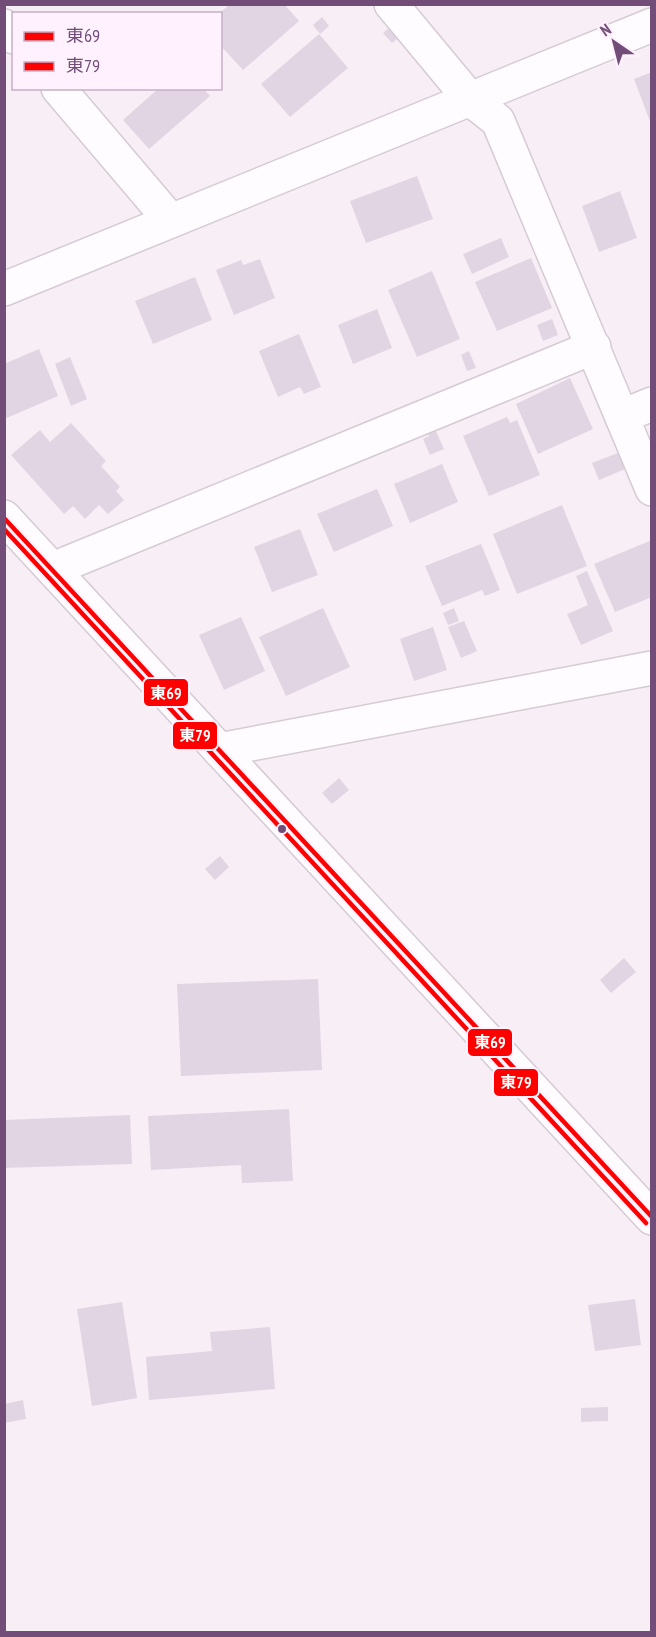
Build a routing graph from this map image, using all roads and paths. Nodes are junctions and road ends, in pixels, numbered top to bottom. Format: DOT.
graph roads {
  1 [pos="391,4"];
  2 [pos="651,25"];
  3 [pos="60,90"];
  4 [pos="470,99"];
  5 [pos="171,220"];
  6 [pos="4,289"];
  7 [pos="594,347"];
  8 [pos="637,410"];
  9 [pos="651,489"];
  10 [pos="4,517"];
  11 [pos="53,569"];
  12 [pos="651,668"];
  13 [pos="219,750"];
  14 [pos="651,1218"];
  1 -- 4 [label="street"];
  2 -- 4 [label="street"];
  3 -- 5 [label="street"];
  4 -- 5 [label="street"];
  4 -- 7 [label="street"];
  5 -- 6 [label="street"];
  7 -- 8 [label="street"];
  7 -- 11 [label="street"];
  8 -- 9 [label="street"];
  10 -- 11 [label="street"];
  11 -- 13 [label="street"];
  12 -- 13 [label="street"];
  13 -- 14 [label="street"];
}
